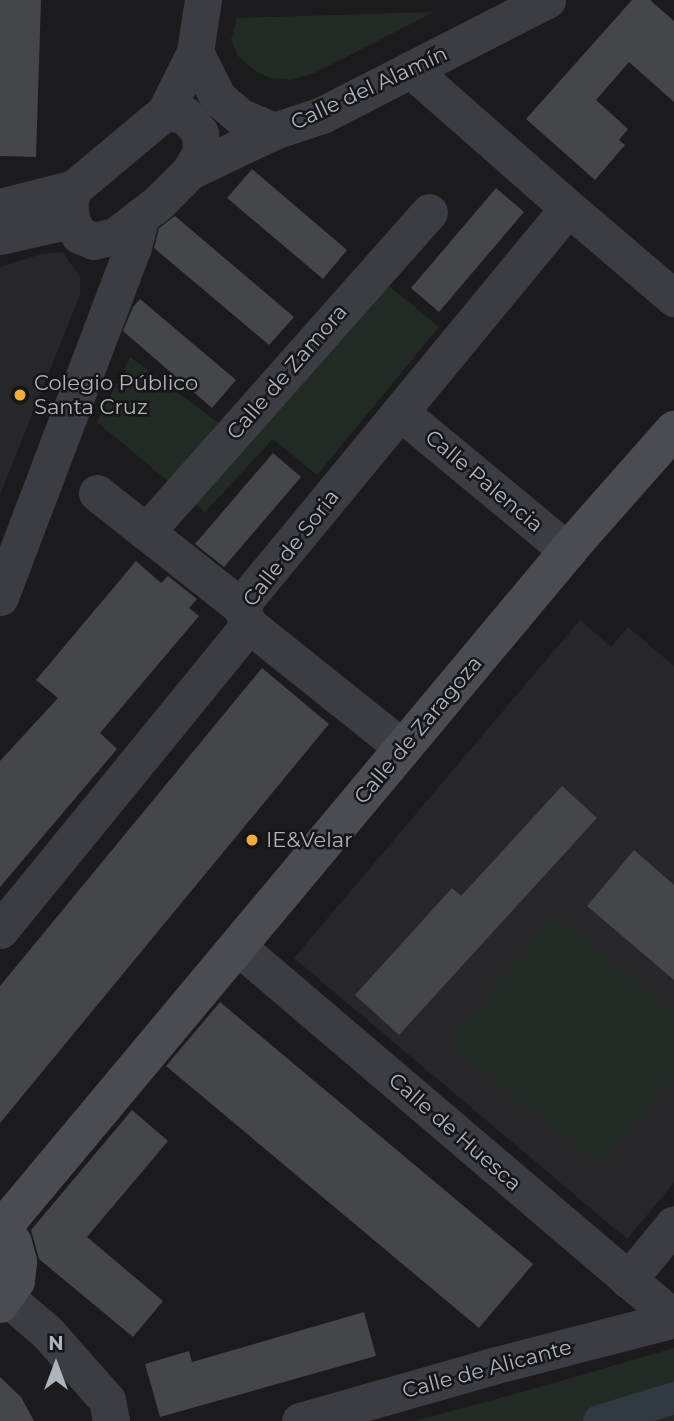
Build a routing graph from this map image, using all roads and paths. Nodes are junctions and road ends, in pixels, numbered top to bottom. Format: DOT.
graph roads {
  1 [pos="203,0"];
  2 [pos="547,0"];
  3 [pos="195,52"];
  4 [pos="411,70"];
  5 [pos="165,112"];
  6 [pos="274,131"];
  7 [pos="190,171"];
  8 [pos="558,199"];
  9 [pos="72,204"];
  10 [pos="0,207"];
  11 [pos="429,212"];
  12 [pos="141,216"];
  13 [pos="0,236"];
  14 [pos="674,298"];
  15 [pos="400,412"];
  16 [pos="674,430"];
  17 [pos="97,493"];
  18 [pos="146,532"];
  19 [pos="568,551"];
  20 [pos="0,597"];
  21 [pos="244,616"];
  22 [pos="403,748"];
  23 [pos="0,930"];
  24 [pos="237,946"];
  25 [pos="674,1224"];
  26 [pos="2,1226"];
  27 [pos="628,1280"];
  28 [pos="4,1301"];
  29 [pos="674,1319"];
  30 [pos="111,1421"];
  31 [pos="300,1421"];
  1 -- 3 [label="street"];
  2 -- 4 [label="street, Calle del Alamín"];
  3 -- 5 [label="street"];
  3 -- 6 [label="street"];
  4 -- 6 [label="street, Calle del Alamín"];
  4 -- 8 [label="street"];
  5 -- 7 [label="street"];
  5 -- 9 [label="street"];
  6 -- 7 [label="street, Calle del Alamín"];
  7 -- 12 [label="street"];
  8 -- 14 [label="street"];
  8 -- 15 [label="street, Calle de Soria"];
  9 -- 10 [label="street"];
  9 -- 12 [label="street"];
  9 -- 13 [label="street"];
  11 -- 18 [label="street, Calle de Zamora"];
  12 -- 20 [label="street"];
  15 -- 19 [label="street, Calle Palencia"];
  15 -- 21 [label="street, Calle de Soria"];
  16 -- 19 [label="street, Calle de Zaragoza"];
  17 -- 18 [label="street"];
  18 -- 21 [label="street"];
  19 -- 22 [label="street, Calle de Zaragoza"];
  21 -- 22 [label="street"];
  21 -- 23 [label="street, Calle de Soria"];
  22 -- 24 [label="street, Calle de Zaragoza"];
  24 -- 26 [label="street, Calle de Zaragoza"];
  24 -- 27 [label="street, Calle de Huesca"];
  25 -- 27 [label="street"];
  26 -- 28 [label="street"];
  27 -- 29 [label="street, Calle de Huesca"];
  28 -- 30 [label="street"];
  29 -- 31 [label="street, Calle de Alicante"];
}
